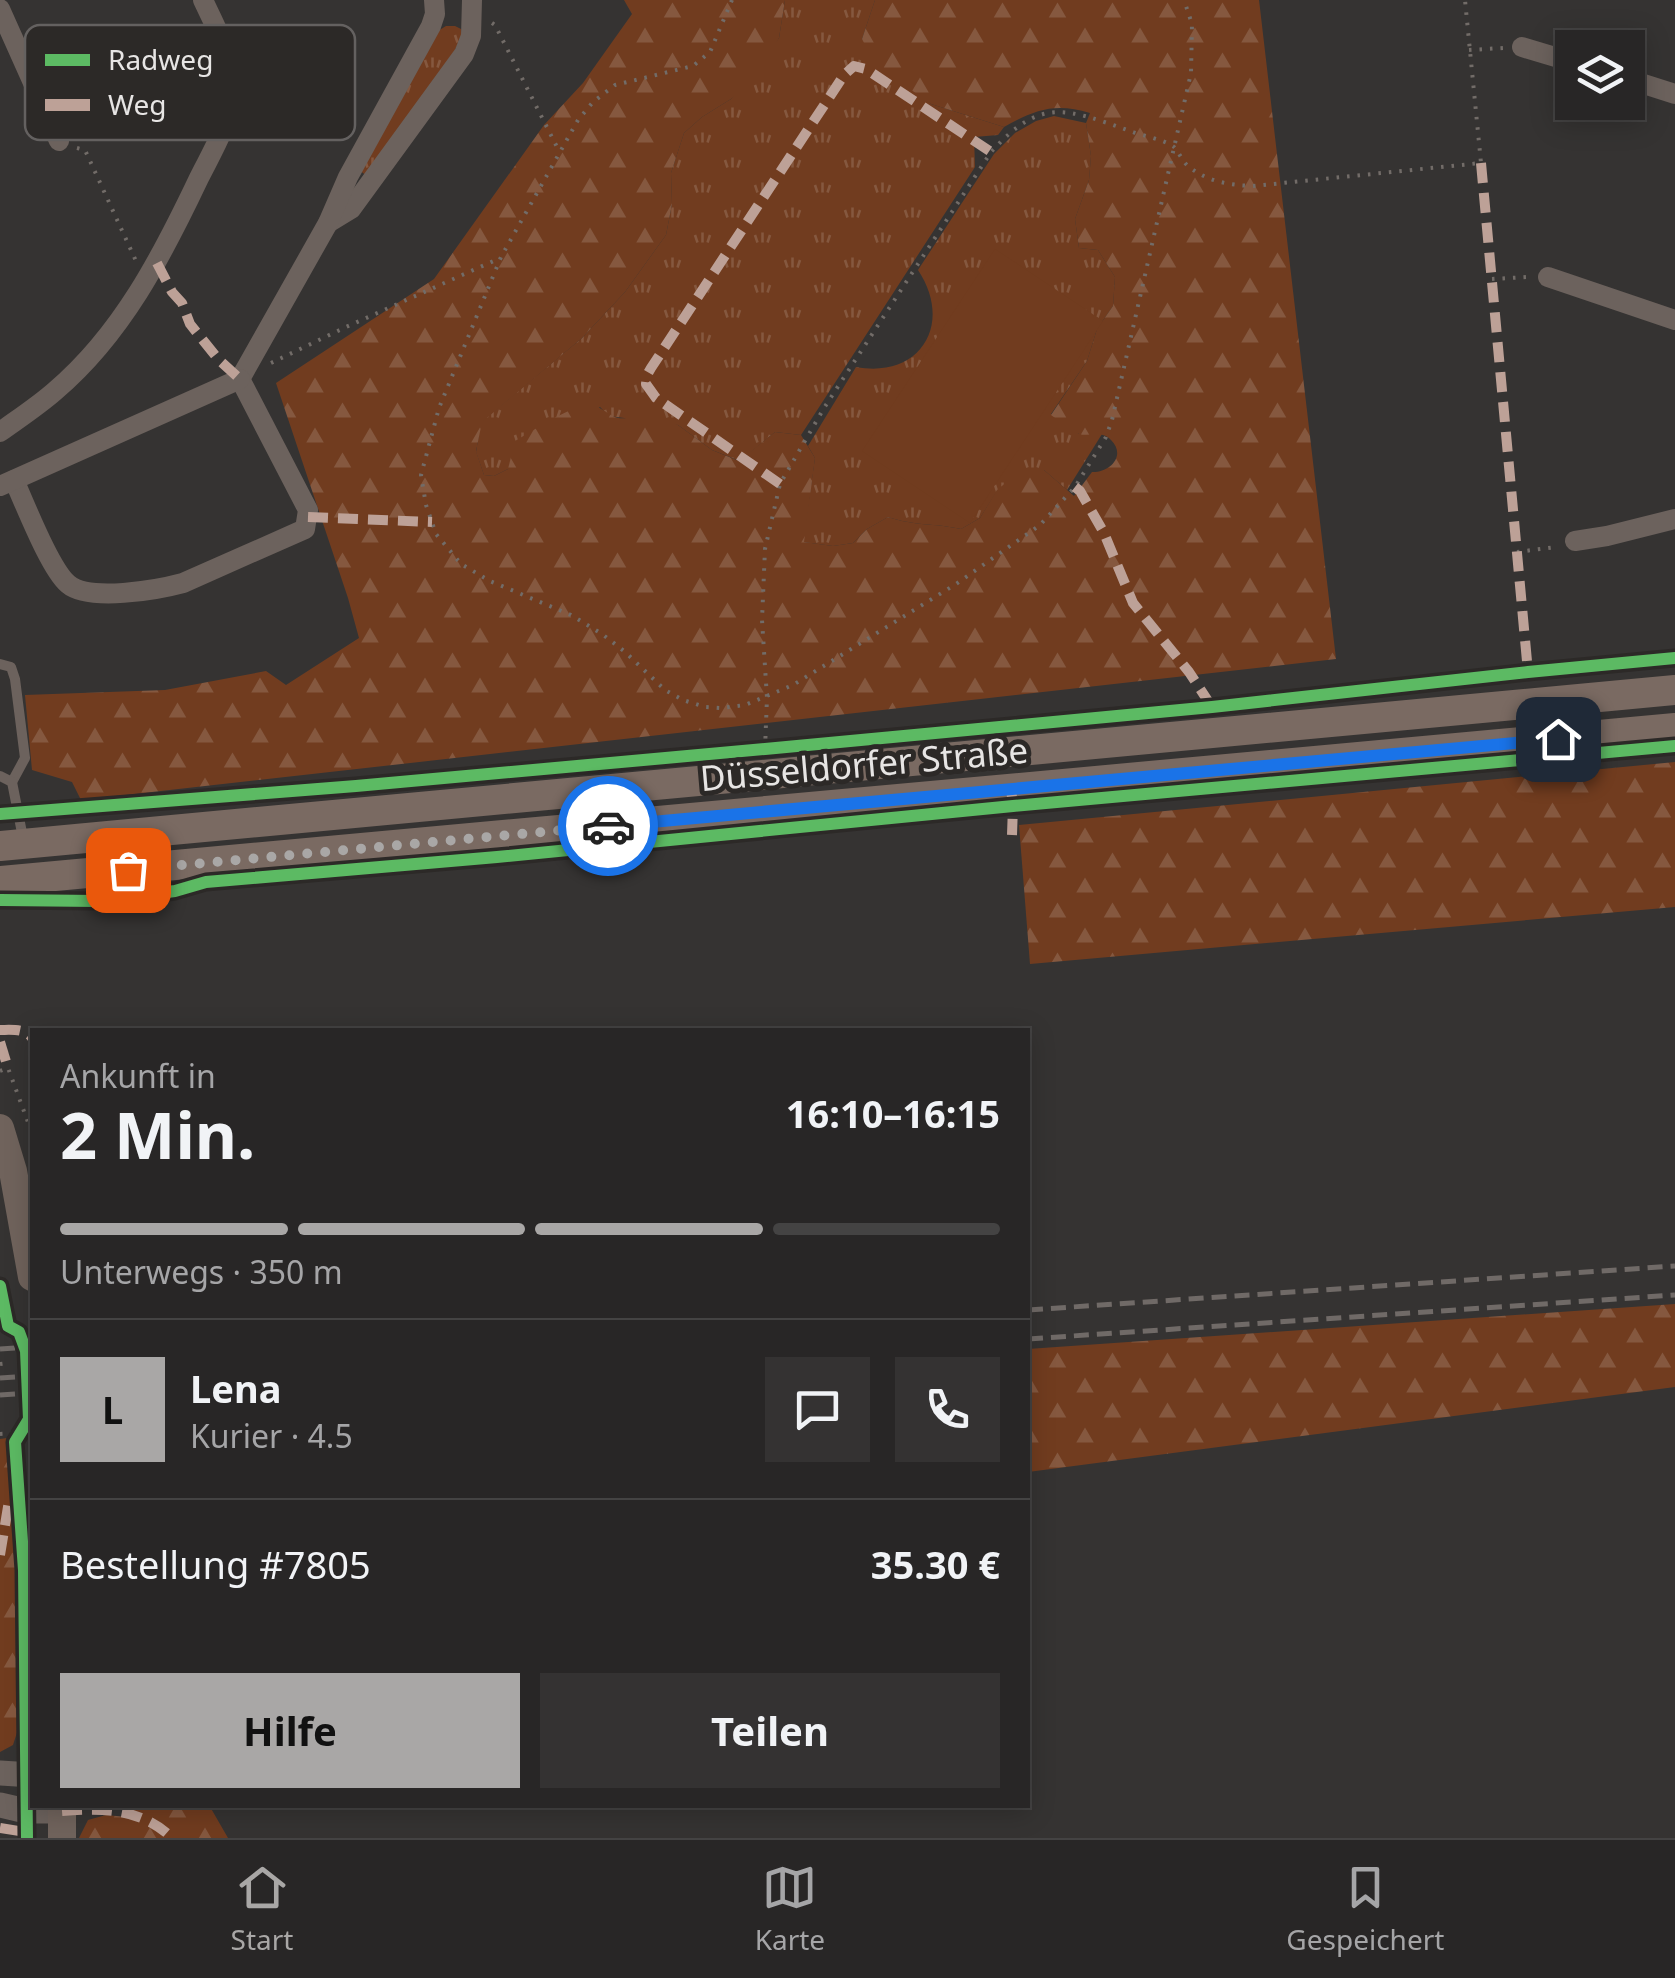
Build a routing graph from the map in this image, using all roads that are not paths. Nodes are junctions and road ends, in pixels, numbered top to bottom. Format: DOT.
graph roads {
  1 [pos="203,0"];
  2 [pos="472,6"];
  3 [pos="434,7"];
  4 [pos="0,9"];
  5 [pos="215,25"];
  6 [pos="1522,47"];
  7 [pos="1555,57"];
  8 [pos="25,65"];
  9 [pos="1645,84"];
  10 [pos="1675,94"];
  11 [pos="217,140"];
  12 [pos="328,223"];
  13 [pos="1548,276"];
  14 [pos="1675,320"];
  15 [pos="240,378"];
  16 [pos="0,432"];
  17 [pos="7,483"];
  18 [pos="1675,519"];
  19 [pos="1575,541"];
  20 [pos="0,664"];
  21 [pos="1675,690"];
  22 [pos="1675,728"];
  23 [pos="0,776"];
  24 [pos="12,782"];
  25 [pos="7,845"];
  26 [pos="0,880"];
  27 [pos="0,1128"];
  28 [pos="30,1266"];
  29 [pos="0,1773"];
  30 [pos="30,1775"];
  31 [pos="0,1806"];
  32 [pos="62,1818"];
  1 -- 5 [label="street"];
  2 -- 3 [label="street"];
  2 -- 12 [label="street"];
  3 -- 12 [label="street"];
  4 -- 8 [label="street"];
  6 -- 7 [label="street"];
  9 -- 10 [label="street"];
  11 -- 16 [label="street"];
  12 -- 15 [label="street"];
  13 -- 14 [label="street"];
  15 -- 17 [label="street"];
  15 -- 17 [label="street"];
  18 -- 19 [label="street"];
  20 -- 24 [label="lane"];
  21 -- 25 [label="main road, Düsseldorfer Straße"];
  22 -- 26 [label="main road, Düsseldorfer Straße"];
  23 -- 24 [label="lane"];
  24 -- 25 [label="lane"];
  27 -- 28 [label="main road"];
  29 -- 30 [label="street"];
  31 -- 32 [label="street"];
}
